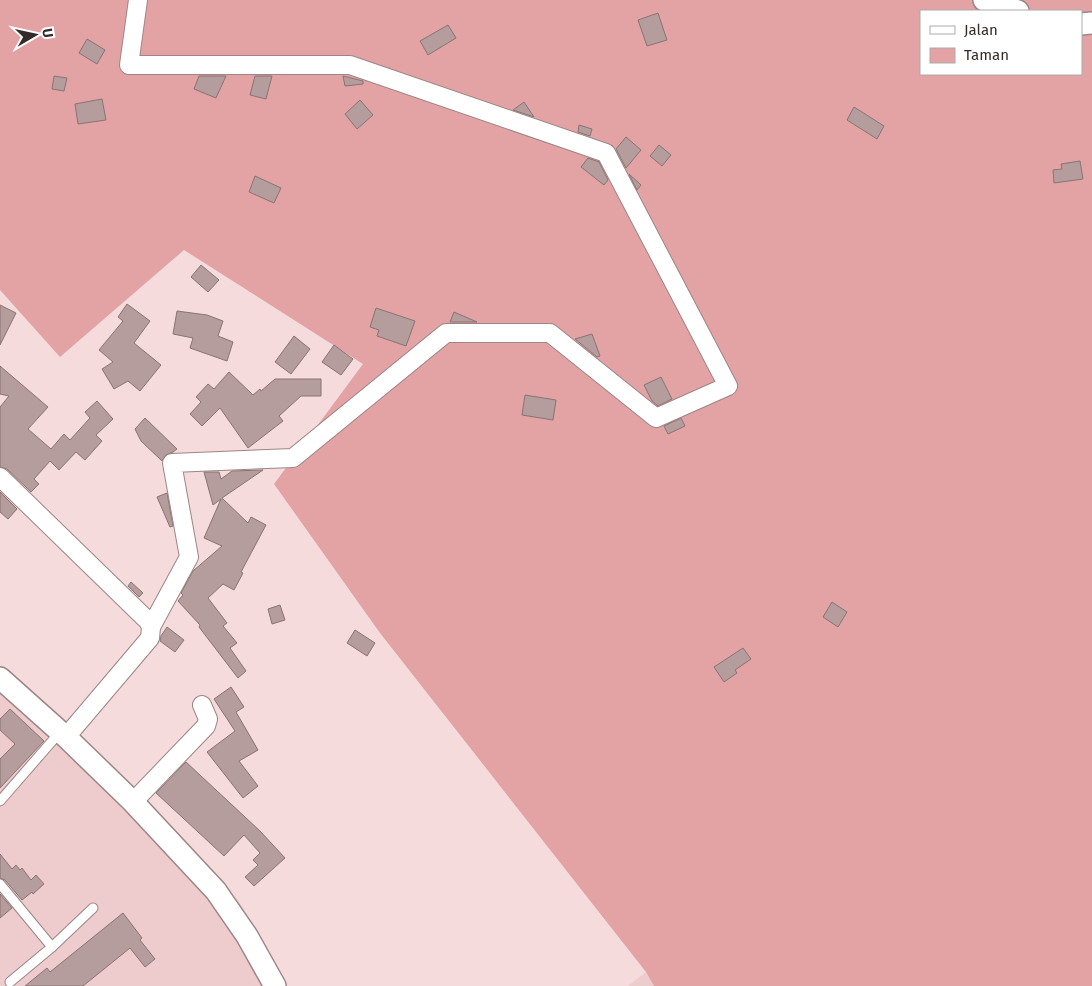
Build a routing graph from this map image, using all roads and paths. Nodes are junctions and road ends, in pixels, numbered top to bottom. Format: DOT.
graph roads {
  1 [pos="138,0"];
  2 [pos="984,0"];
  3 [pos="1015,10"];
  4 [pos="0,477"];
  5 [pos="151,627"];
  6 [pos="0,678"];
  7 [pos="202,705"];
  8 [pos="63,735"];
  9 [pos="0,801"];
  10 [pos="133,802"];
  11 [pos="0,884"];
  12 [pos="93,908"];
  13 [pos="52,947"];
  14 [pos="10,982"];
  15 [pos="275,986"];
  1 -- 5 [label="street"];
  2 -- 3 [label="street"];
  4 -- 5 [label="street"];
  5 -- 8 [label="street"];
  6 -- 8 [label="street"];
  7 -- 10 [label="street"];
  8 -- 9 [label="lane"];
  8 -- 10 [label="street"];
  10 -- 15 [label="street"];
  11 -- 13 [label="lane"];
  12 -- 13 [label="lane"];
  13 -- 14 [label="lane"];
}
